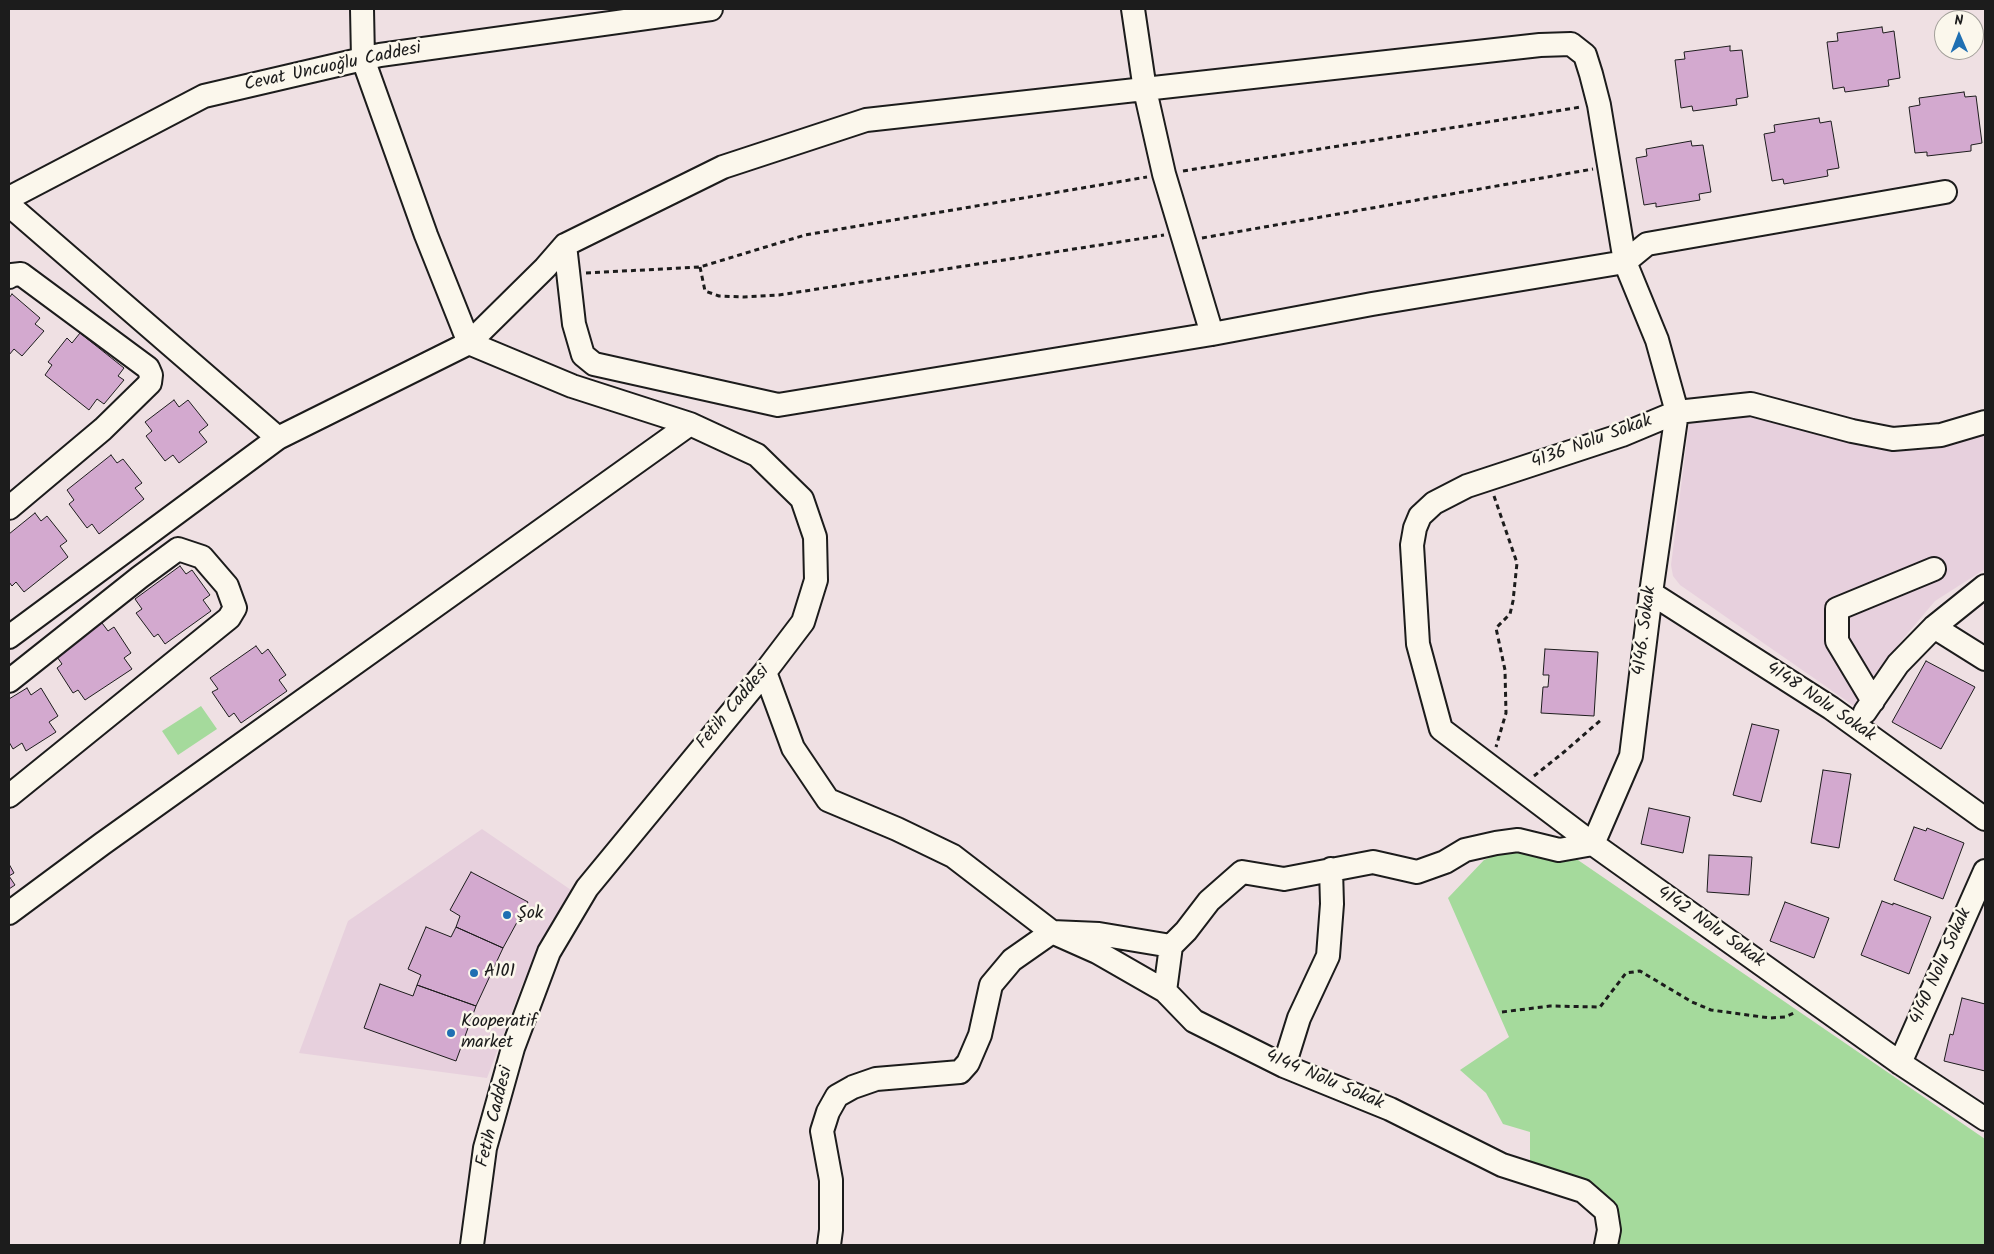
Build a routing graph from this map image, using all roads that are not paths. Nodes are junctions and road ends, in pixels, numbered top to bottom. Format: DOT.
graph roads {
  1 [pos="362,9"];
  2 [pos="711,9"];
  3 [pos="1133,9"];
  4 [pos="363,59"];
  5 [pos="1145,90"];
  6 [pos="1946,192"];
  7 [pos="9,198"];
  8 [pos="9,205"];
  9 [pos="565,245"];
  10 [pos="1625,262"];
  11 [pos="9,277"];
  12 [pos="1212,334"];
  13 [pos="468,343"];
  14 [pos="1677,412"];
  15 [pos="1985,422"];
  16 [pos="690,424"];
  17 [pos="278,438"];
  18 [pos="9,508"];
  19 [pos="1934,569"];
  20 [pos="1985,586"];
  21 [pos="1651,592"];
  22 [pos="1934,627"];
  23 [pos="11,630"];
  24 [pos="1985,659"];
  25 [pos="765,672"];
  26 [pos="9,681"];
  27 [pos="1873,701"];
  28 [pos="1856,726"];
  29 [pos="1441,729"];
  30 [pos="9,796"];
  31 [pos="1985,819"];
  32 [pos="1593,844"];
  33 [pos="1331,869"];
  34 [pos="1985,871"];
  35 [pos="9,913"];
  36 [pos="1052,932"];
  37 [pos="1170,946"];
  38 [pos="1166,991"];
  39 [pos="1900,1063"];
  40 [pos="1284,1066"];
  41 [pos="1985,1119"];
  42 [pos="472,1245"];
  43 [pos="829,1245"];
  44 [pos="1606,1245"];
  1 -- 4 [label="street"];
  2 -- 4 [label="street, Cevat Uncuoğlu Caddesi"];
  3 -- 5 [label="street"];
  4 -- 7 [label="street, Cevat Uncuoğlu Caddesi"];
  4 -- 13 [label="street"];
  5 -- 9 [label="street"];
  5 -- 10 [label="street"];
  5 -- 12 [label="street"];
  6 -- 10 [label="street"];
  8 -- 17 [label="street"];
  9 -- 12 [label="street"];
  9 -- 13 [label="street"];
  10 -- 12 [label="street"];
  10 -- 14 [label="street"];
  11 -- 18 [label="street"];
  13 -- 16 [label="street, Fetih Caddesi"];
  13 -- 17 [label="street"];
  14 -- 15 [label="street, 4136 Nolu Sokak"];
  14 -- 21 [label="street, 4146. Sokak"];
  14 -- 29 [label="street, 4136 Nolu Sokak"];
  16 -- 25 [label="street, Fetih Caddesi"];
  16 -- 35 [label="street"];
  17 -- 23 [label="street"];
  19 -- 27 [label="street"];
  20 -- 22 [label="street"];
  21 -- 28 [label="street, 4148 Nolu Sokak"];
  21 -- 32 [label="street, 4146. Sokak"];
  22 -- 24 [label="street"];
  22 -- 27 [label="street"];
  25 -- 36 [label="street, 4144 Nolu Sokak"];
  25 -- 42 [label="street, Fetih Caddesi"];
  26 -- 30 [label="street"];
  27 -- 28 [label="street"];
  28 -- 31 [label="street, 4148 Nolu Sokak"];
  29 -- 32 [label="street, 4142 Nolu Sokak"];
  32 -- 33 [label="street"];
  32 -- 39 [label="street, 4142 Nolu Sokak"];
  33 -- 37 [label="street"];
  33 -- 40 [label="street"];
  34 -- 39 [label="street, 4140 Nolu Sokak"];
  36 -- 37 [label="street"];
  36 -- 38 [label="street, 4144 Nolu Sokak"];
  36 -- 43 [label="street"];
  37 -- 38 [label="street"];
  38 -- 40 [label="street, 4144 Nolu Sokak"];
  39 -- 41 [label="street, 4142 Nolu Sokak"];
  40 -- 44 [label="street, 4144 Nolu Sokak"];
}
